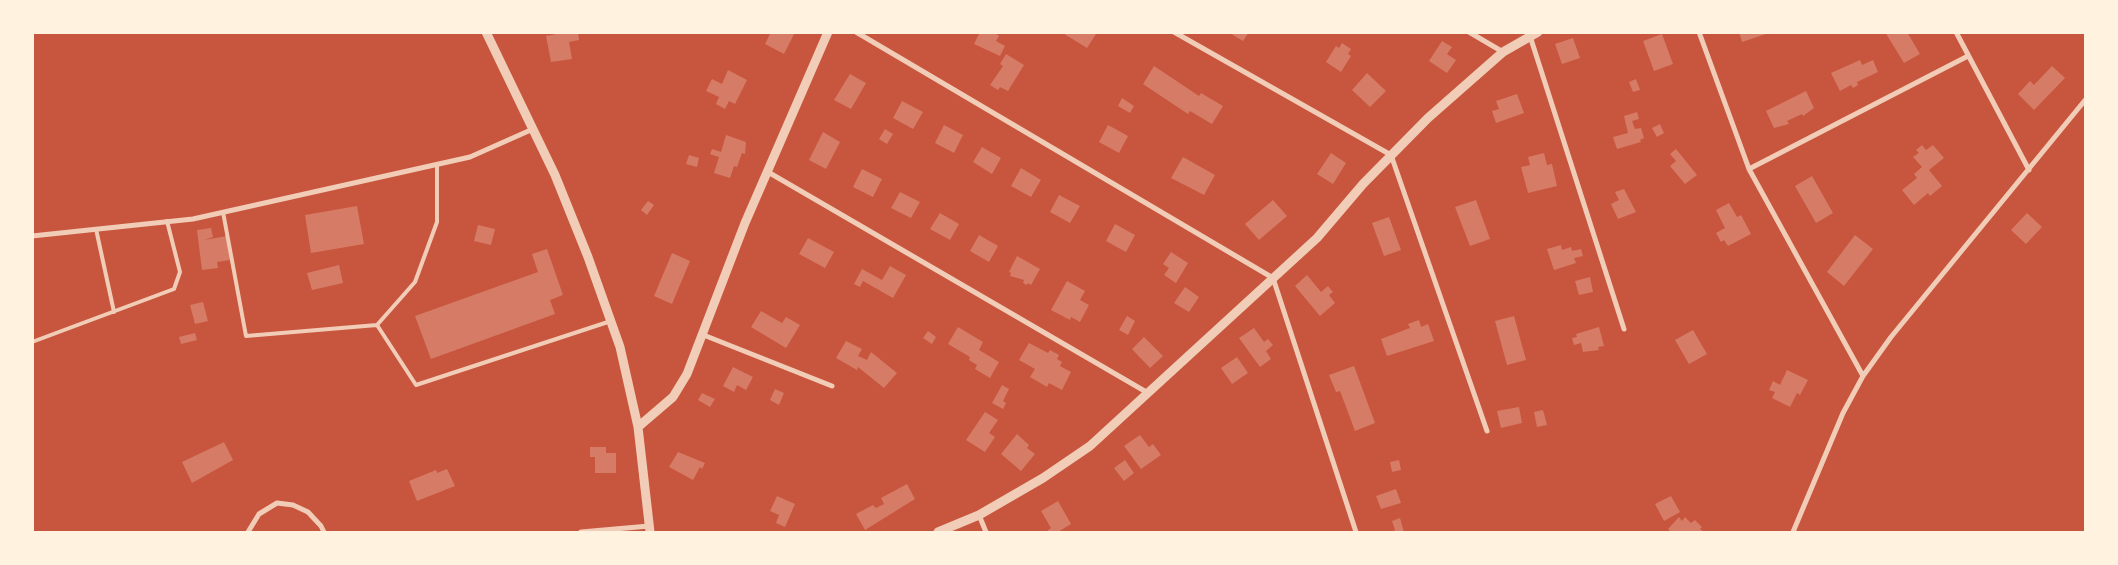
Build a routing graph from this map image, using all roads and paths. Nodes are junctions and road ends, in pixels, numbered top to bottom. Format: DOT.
graph roads {
  1 [pos="486,32"];
  2 [pos="828,32"];
  3 [pos="856,32"];
  4 [pos="1174,32"];
  5 [pos="1470,32"];
  6 [pos="1699,32"];
  7 [pos="1956,32"];
  8 [pos="1534,34"];
  9 [pos="1503,52"];
  10 [pos="1968,56"];
  11 [pos="2086,99"];
  12 [pos="533,129"];
  13 [pos="1391,155"];
  14 [pos="437,165"];
  15 [pos="1749,169"];
  16 [pos="2029,170"];
  17 [pos="768,172"];
  18 [pos="223,212"];
  19 [pos="167,222"];
  20 [pos="96,229"];
  21 [pos="32,236"];
  22 [pos="1273,278"];
  23 [pos="114,312"];
  24 [pos="611,321"];
  25 [pos="377,325"];
  26 [pos="1624,329"];
  27 [pos="701,334"];
  28 [pos="32,342"];
  29 [pos="1863,376"];
  30 [pos="832,386"];
  31 [pos="1149,394"];
  32 [pos="638,427"];
  33 [pos="1487,431"];
  34 [pos="979,515"];
  35 [pos="649,529"];
  36 [pos="248,532"];
  37 [pos="324,532"];
  38 [pos="581,532"];
  39 [pos="938,532"];
  40 [pos="986,532"];
  41 [pos="1356,532"];
  42 [pos="1793,532"];
  1 -- 12 [label="street"];
  2 -- 17 [label="street"];
  3 -- 22 [label="street"];
  4 -- 13 [label="street"];
  5 -- 9 [label="street"];
  6 -- 15 [label="street"];
  7 -- 10 [label="street"];
  8 -- 9 [label="street"];
  8 -- 26 [label="street"];
  9 -- 13 [label="street"];
  10 -- 15 [label="street"];
  10 -- 16 [label="street"];
  11 -- 16 [label="street"];
  12 -- 14 [label="street"];
  12 -- 24 [label="street"];
  13 -- 22 [label="street"];
  13 -- 33 [label="street"];
  14 -- 18 [label="street"];
  14 -- 25 [label="lane"];
  15 -- 29 [label="street"];
  16 -- 29 [label="street"];
  17 -- 27 [label="street"];
  17 -- 31 [label="street"];
  18 -- 19 [label="street"];
  18 -- 25 [label="lane"];
  19 -- 20 [label="street"];
  19 -- 23 [label="lane"];
  20 -- 21 [label="street"];
  20 -- 23 [label="lane"];
  22 -- 31 [label="street"];
  22 -- 41 [label="street"];
  23 -- 28 [label="lane"];
  24 -- 25 [label="lane"];
  24 -- 32 [label="street"];
  27 -- 30 [label="street"];
  27 -- 32 [label="street"];
  29 -- 42 [label="street"];
  31 -- 34 [label="street"];
  32 -- 35 [label="street"];
  34 -- 39 [label="street"];
  34 -- 40 [label="street"];
  35 -- 38 [label="street"];
  36 -- 37 [label="street"];
}
